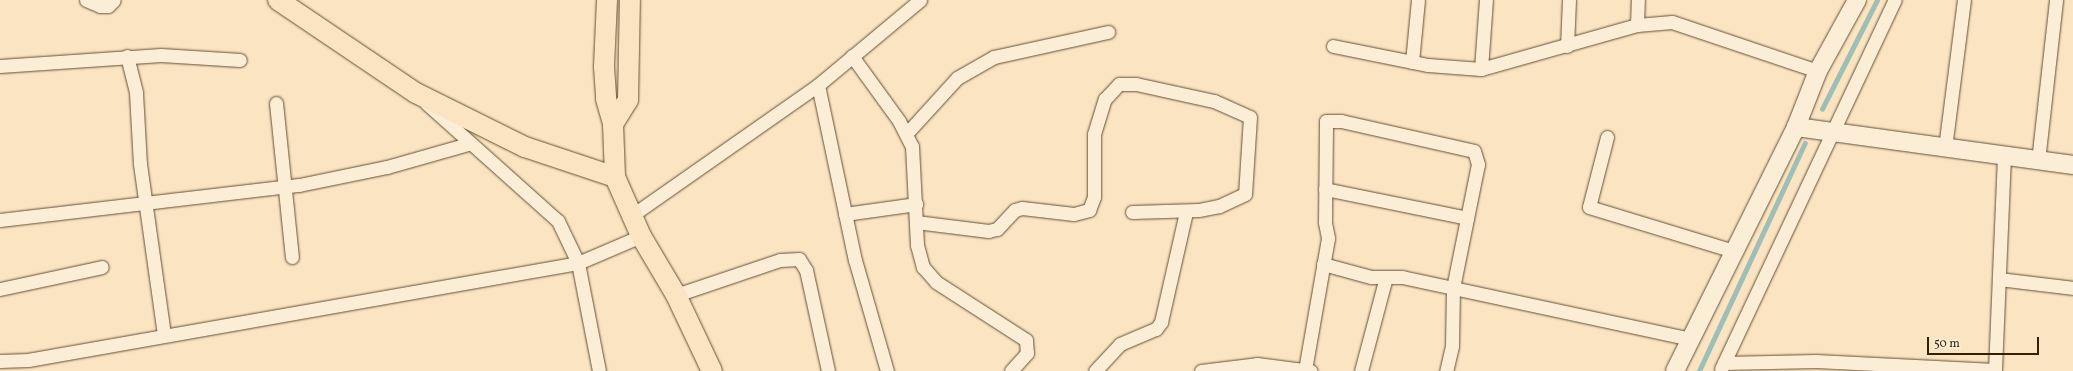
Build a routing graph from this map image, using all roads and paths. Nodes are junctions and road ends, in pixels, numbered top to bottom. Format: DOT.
graph roads {
  1 [pos="86,0"];
  2 [pos="114,0"];
  3 [pos="278,0"];
  4 [pos="607,0"];
  5 [pos="630,0"];
  6 [pos="920,0"];
  7 [pos="1418,0"];
  8 [pos="1486,0"];
  9 [pos="1569,0"];
  10 [pos="1638,0"];
  11 [pos="1857,0"];
  12 [pos="1895,0"];
  13 [pos="1964,0"];
  14 [pos="2056,0"];
  15 [pos="1637,25"];
  16 [pos="1108,32"];
  17 [pos="1333,46"];
  18 [pos="1567,46"];
  19 [pos="128,56"];
  20 [pos="852,56"];
  21 [pos="240,60"];
  22 [pos="1412,62"];
  23 [pos="0,66"];
  24 [pos="1481,69"];
  25 [pos="1818,71"];
  26 [pos="818,85"];
  27 [pos="416,93"];
  28 [pos="276,103"];
  29 [pos="613,124"];
  30 [pos="1796,127"];
  31 [pos="1832,132"];
  32 [pos="907,133"];
  33 [pos="1607,137"];
  34 [pos="468,144"];
  35 [pos="1945,148"];
  36 [pos="2004,156"];
  37 [pos="2038,161"];
  38 [pos="2073,165"];
  39 [pos="615,177"];
  40 [pos="284,187"];
  41 [pos="1325,189"];
  42 [pos="145,203"];
  43 [pos="916,204"];
  44 [pos="1132,212"];
  45 [pos="1186,212"];
  46 [pos="845,214"];
  47 [pos="631,216"];
  48 [pos="1467,218"];
  49 [pos="0,220"];
  50 [pos="916,222"];
  51 [pos="641,236"];
  52 [pos="1734,251"];
  53 [pos="292,257"];
  54 [pos="578,263"];
  55 [pos="1323,264"];
  56 [pos="102,267"];
  57 [pos="1386,277"];
  58 [pos="1998,279"];
  59 [pos="1453,288"];
  60 [pos="2073,288"];
  61 [pos="0,289"];
  62 [pos="676,295"];
  63 [pos="164,335"];
  64 [pos="1691,339"];
  65 [pos="0,361"];
  66 [pos="1816,366"];
  67 [pos="1722,367"];
  68 [pos="1308,370"];
  69 [pos="1995,370"];
  70 [pos="599,371"];
  71 [pos="712,371"];
  72 [pos="828,371"];
  73 [pos="888,371"];
  74 [pos="1011,371"];
  75 [pos="1095,371"];
  76 [pos="1201,371"];
  77 [pos="1361,371"];
  78 [pos="1446,371"];
  79 [pos="1675,371"];
  1 -- 2 [label="street"];
  3 -- 27 [label="main road"];
  4 -- 29 [label="main road"];
  5 -- 29 [label="main road"];
  6 -- 20 [label="street"];
  7 -- 22 [label="street"];
  8 -- 24 [label="street"];
  9 -- 18 [label="street"];
  10 -- 15 [label="street"];
  11 -- 25 [label="main road"];
  12 -- 31 [label="street"];
  13 -- 35 [label="street"];
  14 -- 37 [label="street"];
  15 -- 18 [label="street"];
  15 -- 25 [label="street"];
  16 -- 32 [label="street"];
  17 -- 22 [label="street"];
  18 -- 24 [label="street"];
  19 -- 21 [label="street"];
  19 -- 23 [label="street"];
  19 -- 42 [label="street"];
  20 -- 26 [label="street"];
  20 -- 32 [label="street"];
  22 -- 24 [label="street"];
  25 -- 30 [label="main road"];
  26 -- 46 [label="street"];
  26 -- 47 [label="street"];
  27 -- 34 [label="street"];
  27 -- 39 [label="main road"];
  28 -- 40 [label="street"];
  29 -- 39 [label="main road"];
  30 -- 31 [label="main road"];
  30 -- 52 [label="main road"];
  31 -- 35 [label="main road"];
  31 -- 67 [label="street"];
  32 -- 43 [label="street"];
  33 -- 52 [label="street"];
  34 -- 40 [label="street"];
  34 -- 54 [label="street"];
  35 -- 36 [label="main road"];
  36 -- 37 [label="main road"];
  36 -- 58 [label="street"];
  37 -- 38 [label="main road"];
  39 -- 47 [label="main road"];
  40 -- 42 [label="street"];
  40 -- 53 [label="street"];
  41 -- 48 [label="street"];
  41 -- 48 [label="street"];
  41 -- 55 [label="street"];
  42 -- 49 [label="street"];
  42 -- 63 [label="street"];
  43 -- 46 [label="street"];
  43 -- 50 [label="street"];
  44 -- 45 [label="street"];
  45 -- 50 [label="street"];
  45 -- 75 [label="street"];
  46 -- 73 [label="street"];
  47 -- 51 [label="main road"];
  48 -- 59 [label="street"];
  50 -- 74 [label="street"];
  51 -- 54 [label="street"];
  51 -- 62 [label="main road"];
  52 -- 64 [label="main road"];
  54 -- 63 [label="street"];
  54 -- 70 [label="street"];
  55 -- 57 [label="street"];
  55 -- 68 [label="street"];
  56 -- 61 [label="street"];
  57 -- 59 [label="street"];
  57 -- 77 [label="street"];
  58 -- 60 [label="street"];
  58 -- 69 [label="street"];
  59 -- 64 [label="street"];
  59 -- 78 [label="street"];
  62 -- 71 [label="main road"];
  62 -- 72 [label="street"];
  63 -- 65 [label="street"];
  64 -- 79 [label="main road"];
  66 -- 67 [label="street"];
  66 -- 69 [label="street"];
  68 -- 76 [label="street"];
}
